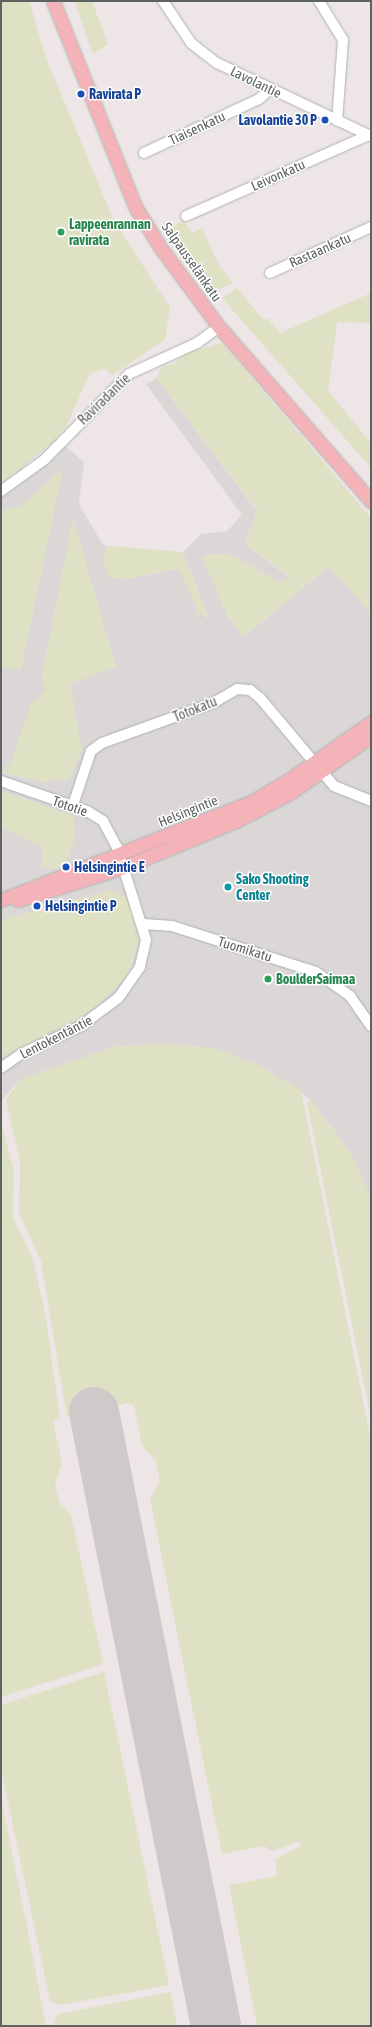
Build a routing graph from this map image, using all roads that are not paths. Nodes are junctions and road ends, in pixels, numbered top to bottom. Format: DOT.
graph roads {
  1 [pos="53,1"];
  2 [pos="163,1"];
  3 [pos="319,1"];
  4 [pos="270,89"];
  5 [pos="337,121"];
  6 [pos="370,135"];
  7 [pos="144,153"];
  8 [pos="186,216"];
  9 [pos="371,227"];
  10 [pos="270,273"];
  11 [pos="219,327"];
  12 [pos="1,491"];
  13 [pos="371,501"];
  14 [pos="371,722"];
  15 [pos="371,736"];
  16 [pos="318,768"];
  17 [pos="1,781"];
  18 [pos="371,801"];
  19 [pos="73,805"];
  20 [pos="119,854"];
  21 [pos="124,867"];
  22 [pos="1,902"];
  23 [pos="144,924"];
  24 [pos="371,1026"];
  25 [pos="1,1068"];
  1 -- 11 [label="main road, Salpausselänkatu"];
  2 -- 4 [label="street, Lavolantie"];
  3 -- 5 [label="street"];
  4 -- 5 [label="street, Lavolantie"];
  4 -- 7 [label="street, Tiaisenkatu"];
  5 -- 6 [label="street, Lavolantie"];
  6 -- 8 [label="street, Leivonkatu"];
  9 -- 10 [label="street, Rastaankatu"];
  11 -- 12 [label="street, Raviradantie"];
  11 -- 13 [label="main road, Salpausselänkatu"];
  14 -- 16 [label="main road, Helsingintie"];
  15 -- 16 [label="main road, Helsingintie"];
  16 -- 18 [label="street"];
  16 -- 19 [label="street, Totokatu"];
  16 -- 20 [label="main road, Helsingintie"];
  16 -- 21 [label="main road, Helsingintie"];
  17 -- 19 [label="street, Tototie"];
  19 -- 20 [label="street, Tototie"];
  20 -- 21 [label="street, Lentokentäntie"];
  20 -- 22 [label="main road, Helsingintie"];
  21 -- 22 [label="main road, Helsingintie"];
  21 -- 23 [label="street, Lentokentäntie"];
  23 -- 24 [label="street, Tuomikatu"];
  23 -- 25 [label="street, Lentokentäntie"];
}
